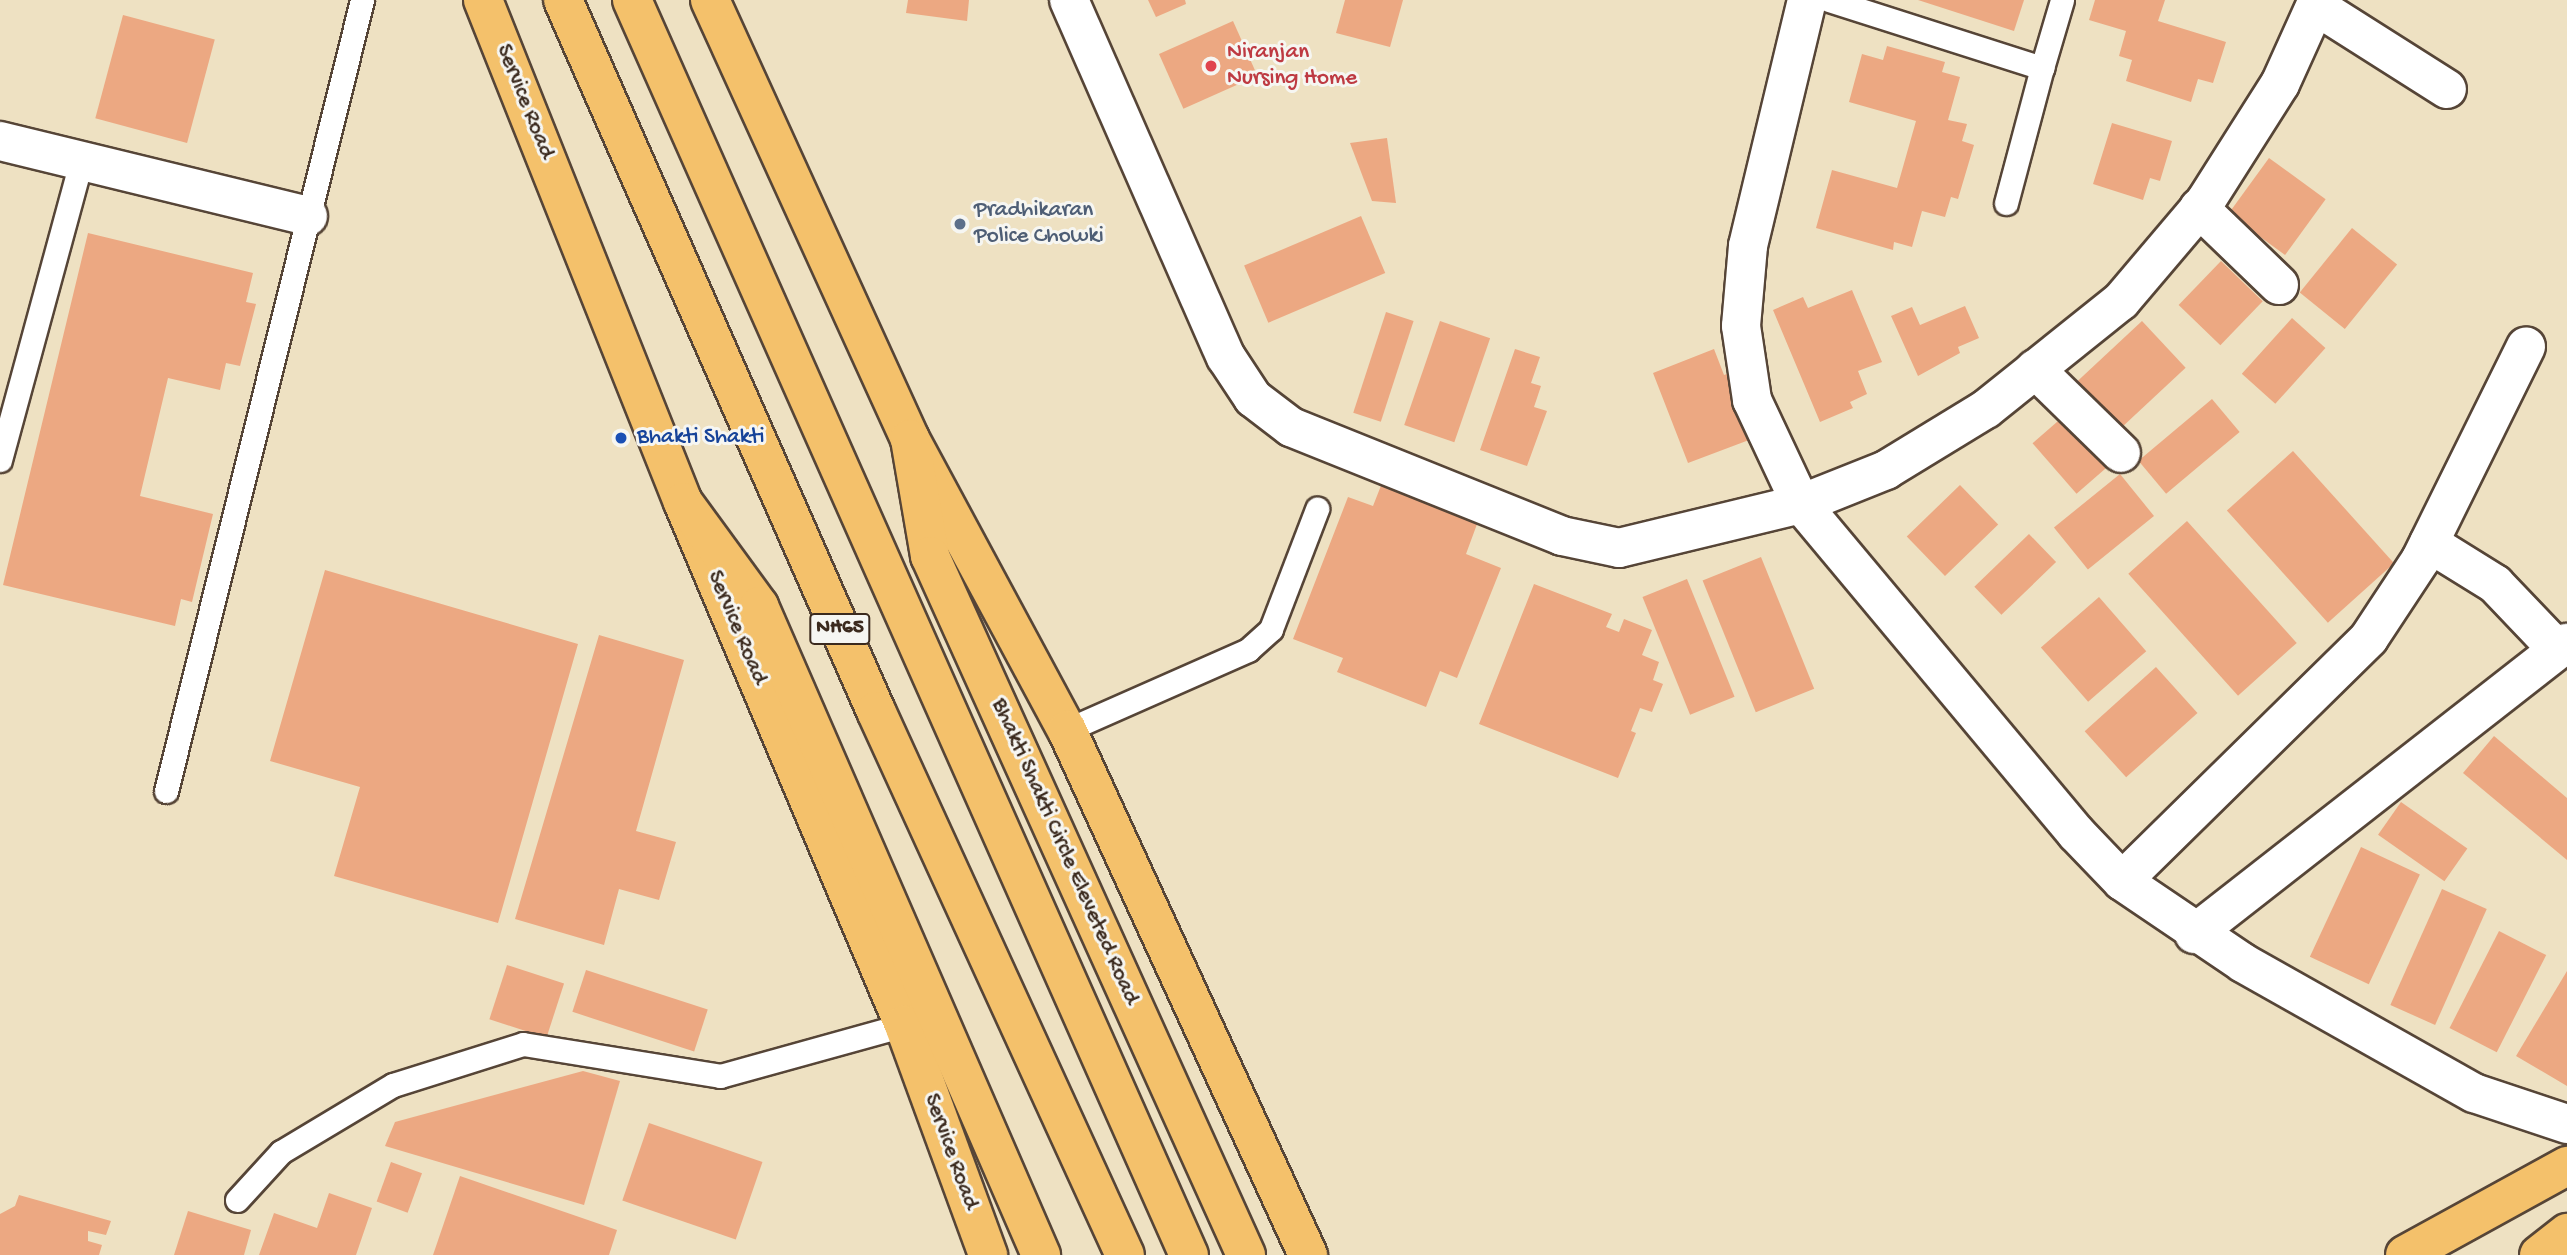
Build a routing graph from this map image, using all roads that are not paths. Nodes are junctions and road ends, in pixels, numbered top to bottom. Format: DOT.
graph roads {
  1 [pos="362,0"];
  2 [pos="483,0"];
  3 [pos="563,0"];
  4 [pos="632,0"];
  5 [pos="710,0"];
  6 [pos="1069,0"];
  7 [pos="1807,0"];
  8 [pos="1829,0"];
  9 [pos="2062,0"];
  10 [pos="2317,3"];
  11 [pos="2042,68"];
  12 [pos="2447,89"];
  13 [pos="0,141"];
  14 [pos="81,161"];
  15 [pos="2006,203"];
  16 [pos="2199,208"];
  17 [pos="308,216"];
  18 [pos="2279,285"];
  19 [pos="2526,347"];
  20 [pos="2035,369"];
  21 [pos="910,439"];
  22 [pos="2121,453"];
  23 [pos="0,460"];
  24 [pos="683,502"];
  25 [pos="1801,503"];
  26 [pos="1317,509"];
  27 [pos="2429,543"];
  28 [pos="2561,645"];
  29 [pos="1067,730"];
  30 [pos="166,791"];
  31 [pos="2122,881"];
  32 [pos="2194,933"];
  33 [pos="904,1025"];
  34 [pos="2567,1124"];
  35 [pos="2567,1166"];
  36 [pos="237,1200"];
  37 [pos="2567,1233"];
  38 [pos="988,1255"];
  39 [pos="1041,1255"];
  40 [pos="1125,1255"];
  41 [pos="1189,1255"];
  42 [pos="1246,1255"];
  43 [pos="1308,1255"];
  44 [pos="2405,1255"];
  45 [pos="2539,1255"];
  1 -- 17 [label="lane"];
  2 -- 24 [label="main road, Service Road"];
  3 -- 40 [label="main road, NH65"];
  4 -- 41 [label="main road, NH65"];
  5 -- 21 [label="main road"];
  6 -- 25 [label="street"];
  7 -- 25 [label="street"];
  8 -- 11 [label="lane"];
  9 -- 11 [label="lane"];
  10 -- 12 [label="street"];
  10 -- 16 [label="street"];
  11 -- 15 [label="lane"];
  13 -- 14 [label="street"];
  14 -- 17 [label="street"];
  14 -- 23 [label="lane"];
  16 -- 18 [label="street"];
  16 -- 20 [label="street"];
  17 -- 30 [label="lane"];
  19 -- 27 [label="street"];
  20 -- 22 [label="street"];
  20 -- 25 [label="street"];
  21 -- 29 [label="main road"];
  21 -- 42 [label="main road, Bhakti Shakti Circle Eleveted Road"];
  24 -- 33 [label="main road, Service Road"];
  24 -- 39 [label="main road"];
  25 -- 31 [label="street"];
  26 -- 29 [label="lane"];
  27 -- 28 [label="street"];
  27 -- 31 [label="street"];
  28 -- 32 [label="street"];
  29 -- 43 [label="main road"];
  31 -- 32 [label="street"];
  32 -- 34 [label="street"];
  33 -- 36 [label="lane"];
  33 -- 38 [label="main road, Service Road"];
  35 -- 44 [label="main road"];
  37 -- 45 [label="main road"];
}
